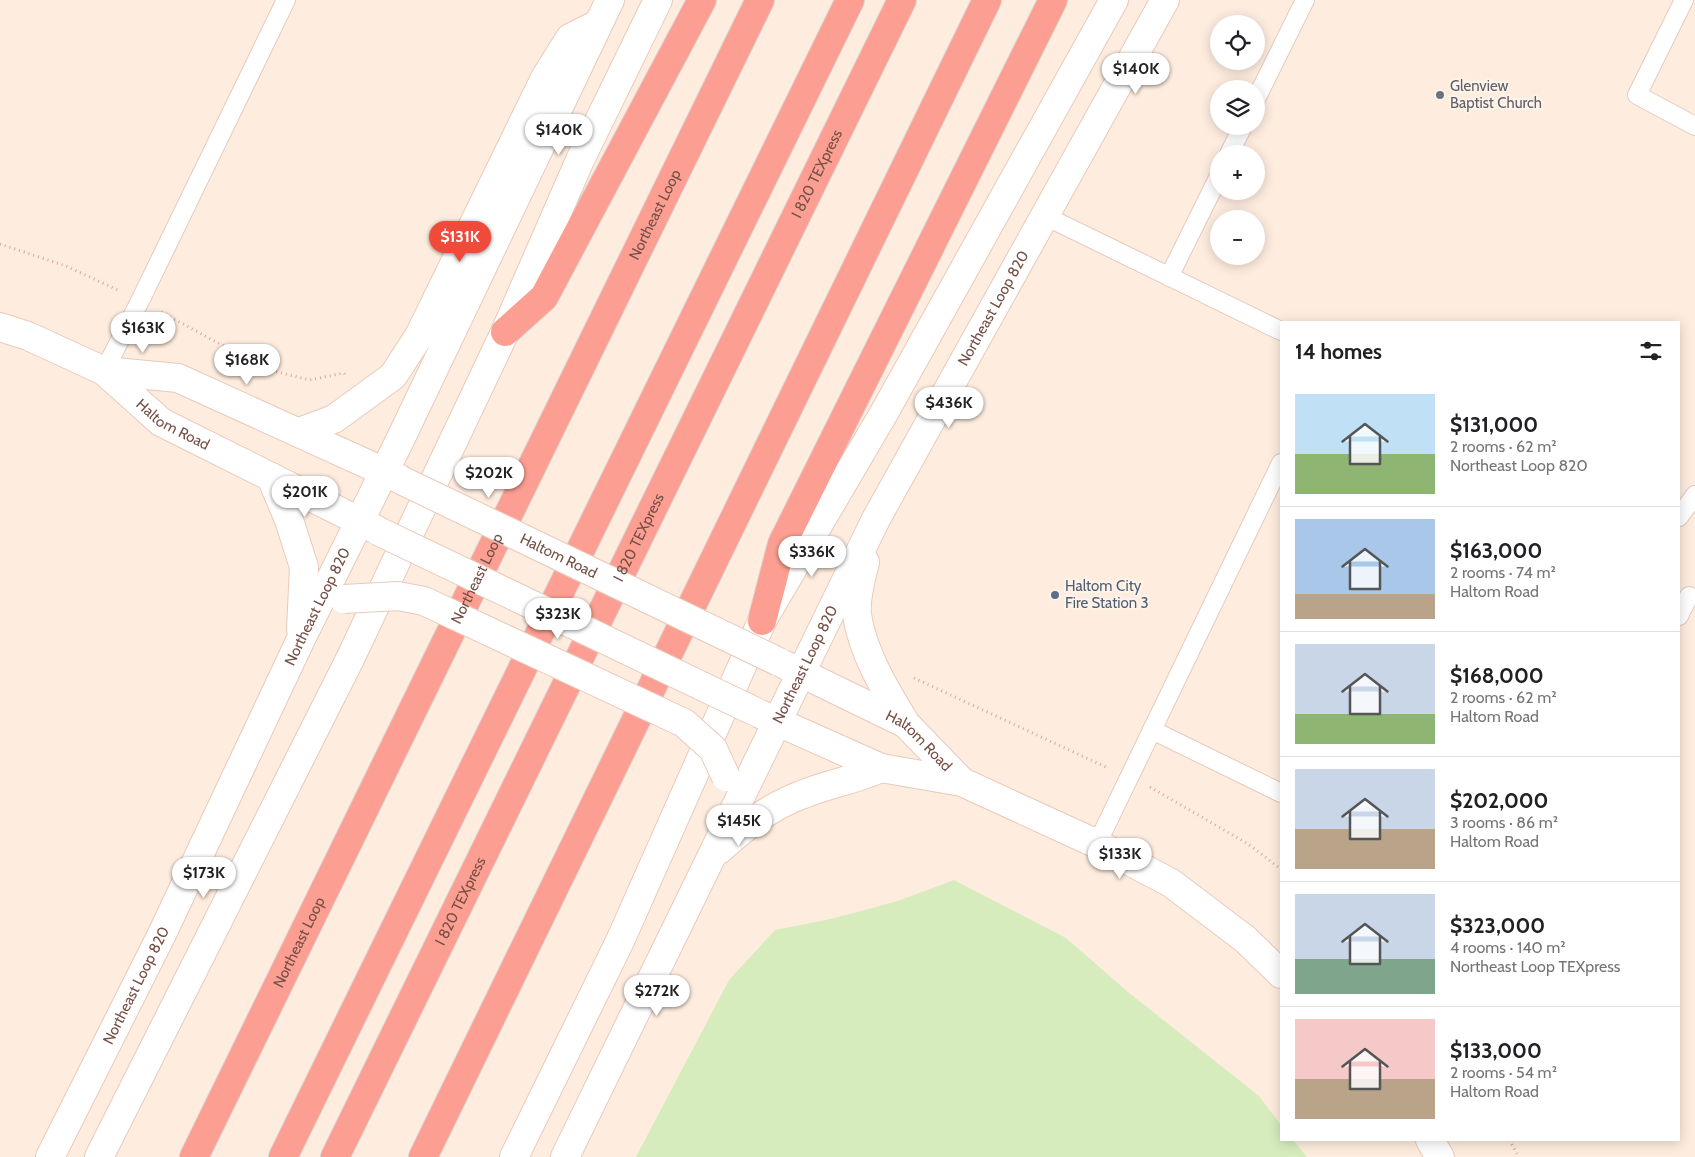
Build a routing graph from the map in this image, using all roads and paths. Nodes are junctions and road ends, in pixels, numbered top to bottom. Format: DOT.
graph roads {
  1 [pos="286,0"];
  2 [pos="658,0"];
  3 [pos="702,0"];
  4 [pos="760,0"];
  5 [pos="850,0"];
  6 [pos="902,0"];
  7 [pos="987,0"];
  8 [pos="1053,0"];
  9 [pos="1114,0"];
  10 [pos="1165,0"];
  11 [pos="1305,0"];
  12 [pos="1684,0"];
  13 [pos="604,12"];
  14 [pos="1265,81"];
  15 [pos="1695,126"];
  16 [pos="1210,194"];
  17 [pos="1045,216"];
  18 [pos="0,244"];
  19 [pos="1169,277"];
  20 [pos="140,301"];
  21 [pos="0,327"];
  22 [pos="1280,331"];
  23 [pos="505,332"];
  24 [pos="104,371"];
  25 [pos="344,373"];
  26 [pos="299,432"];
  27 [pos="1280,465"];
  28 [pos="393,476"];
  29 [pos="270,477"];
  30 [pos="1695,495"];
  31 [pos="1680,516"];
  32 [pos="876,519"];
  33 [pos="368,526"];
  34 [pos="1689,596"];
  35 [pos="1680,614"];
  36 [pos="762,620"];
  37 [pos="301,638"];
  38 [pos="790,668"];
  39 [pos="912,677"];
  40 [pos="766,717"];
  41 [pos="906,724"];
  42 [pos="1152,730"];
  43 [pos="1104,766"];
  44 [pos="881,768"];
  45 [pos="962,782"];
  46 [pos="1156,790"];
  47 [pos="1280,793"];
  48 [pos="729,818"];
  49 [pos="1097,844"];
  50 [pos="710,858"];
  51 [pos="1280,868"];
  52 [pos="1280,973"];
  53 [pos="1431,1141"];
  54 [pos="1510,1141"];
  55 [pos="50,1157"];
  56 [pos="99,1157"];
  57 [pos="194,1157"];
  58 [pos="283,1157"];
  59 [pos="335,1157"];
  60 [pos="423,1157"];
  61 [pos="514,1157"];
  62 [pos="565,1157"];
  63 [pos="1440,1157"];
  64 [pos="1519,1157"];
  1 -- 20 [label="lane"];
  2 -- 23 [label="main road"];
  3 -- 23 [label="highway"];
  4 -- 57 [label="highway, Northeast Loop"];
  5 -- 58 [label="highway"];
  6 -- 59 [label="highway, I 820 TEXpress"];
  7 -- 60 [label="highway"];
  8 -- 36 [label="highway"];
  9 -- 36 [label="main road"];
  10 -- 17 [label="main road, Northeast Loop 820"];
  11 -- 14 [label="lane"];
  12 -- 15 [label="lane"];
  13 -- 26 [label="main road"];
  13 -- 28 [label="main road, Northeast Loop 820"];
  16 -- 19 [label="lane"];
  17 -- 19 [label="lane"];
  17 -- 32 [label="main road, Northeast Loop 820"];
  18 -- 20 [label="path"];
  19 -- 22 [label="lane"];
  20 -- 24 [label="lane"];
  20 -- 25 [label="path"];
  21 -- 24 [label="main road, Haltom Road"];
  23 -- 56 [label="main road"];
  24 -- 26 [label="main road, Haltom Road"];
  24 -- 29 [label="main road, Haltom Road"];
  26 -- 28 [label="main road, Haltom Road"];
  27 -- 42 [label="lane"];
  28 -- 33 [label="main road, Northeast Loop 820"];
  28 -- 38 [label="main road, Haltom Road, bridge"];
  29 -- 33 [label="main road, Haltom Road"];
  29 -- 37 [label="main road"];
  30 -- 31 [label="lane"];
  32 -- 38 [label="main road, Northeast Loop 820"];
  32 -- 41 [label="main road"];
  33 -- 37 [label="main road, Northeast Loop 820"];
  33 -- 40 [label="main road, Haltom Road, bridge"];
  34 -- 35 [label="lane"];
  36 -- 61 [label="main road"];
  37 -- 48 [label="main road, bridge"];
  37 -- 55 [label="main road, Northeast Loop 820"];
  38 -- 40 [label="main road, Northeast Loop 820"];
  38 -- 41 [label="main road, Haltom Road"];
  39 -- 43 [label="path"];
  40 -- 44 [label="main road, Haltom Road"];
  40 -- 48 [label="main road, Northeast Loop 820"];
  41 -- 45 [label="main road, Haltom Road"];
  42 -- 47 [label="lane"];
  42 -- 49 [label="lane"];
  44 -- 45 [label="main road, Haltom Road"];
  44 -- 50 [label="main road"];
  45 -- 49 [label="main road, Haltom Road"];
  46 -- 51 [label="path"];
  48 -- 50 [label="main road, Northeast Loop 820"];
  49 -- 52 [label="main road, Haltom Road"];
  50 -- 62 [label="main road, Northeast Loop 820"];
  53 -- 63 [label="main road"];
  54 -- 64 [label="path"];
}
